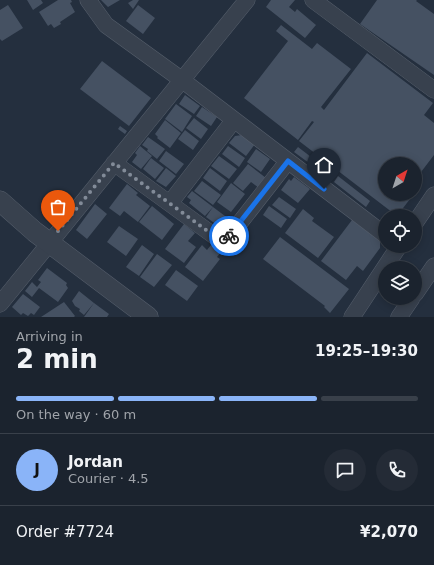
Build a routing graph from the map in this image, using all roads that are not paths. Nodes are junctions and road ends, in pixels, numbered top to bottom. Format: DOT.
graph roads {
  1 [pos="88,0"];
  2 [pos="247,0"];
  3 [pos="313,0"];
  4 [pos="182,80"];
  5 [pos="434,90"];
  6 [pos="234,120"];
  7 [pos="288,161"];
  8 [pos="114,163"];
  9 [pos="434,195"];
  10 [pos="0,201"];
  11 [pos="170,203"];
  12 [pos="422,212"];
  13 [pos="378,231"];
  14 [pos="49,243"];
  15 [pos="394,253"];
  16 [pos="434,266"];
  17 [pos="422,284"];
  18 [pos="0,304"];
  19 [pos="408,305"];
  20 [pos="148,317"];
  21 [pos="352,317"];
  22 [pos="400,317"];
  1 -- 4 [label="street"];
  2 -- 4 [label="street"];
  3 -- 5 [label="street"];
  4 -- 6 [label="street"];
  4 -- 8 [label="street"];
  6 -- 7 [label="street"];
  6 -- 11 [label="street"];
  7 -- 11 [label="street"];
  7 -- 13 [label="street"];
  8 -- 11 [label="street"];
  8 -- 14 [label="street"];
  9 -- 12 [label="street"];
  10 -- 14 [label="street"];
  14 -- 18 [label="street"];
  14 -- 20 [label="street"];
  15 -- 21 [label="street"];
  16 -- 17 [label="street"];
  19 -- 22 [label="street"];
}
